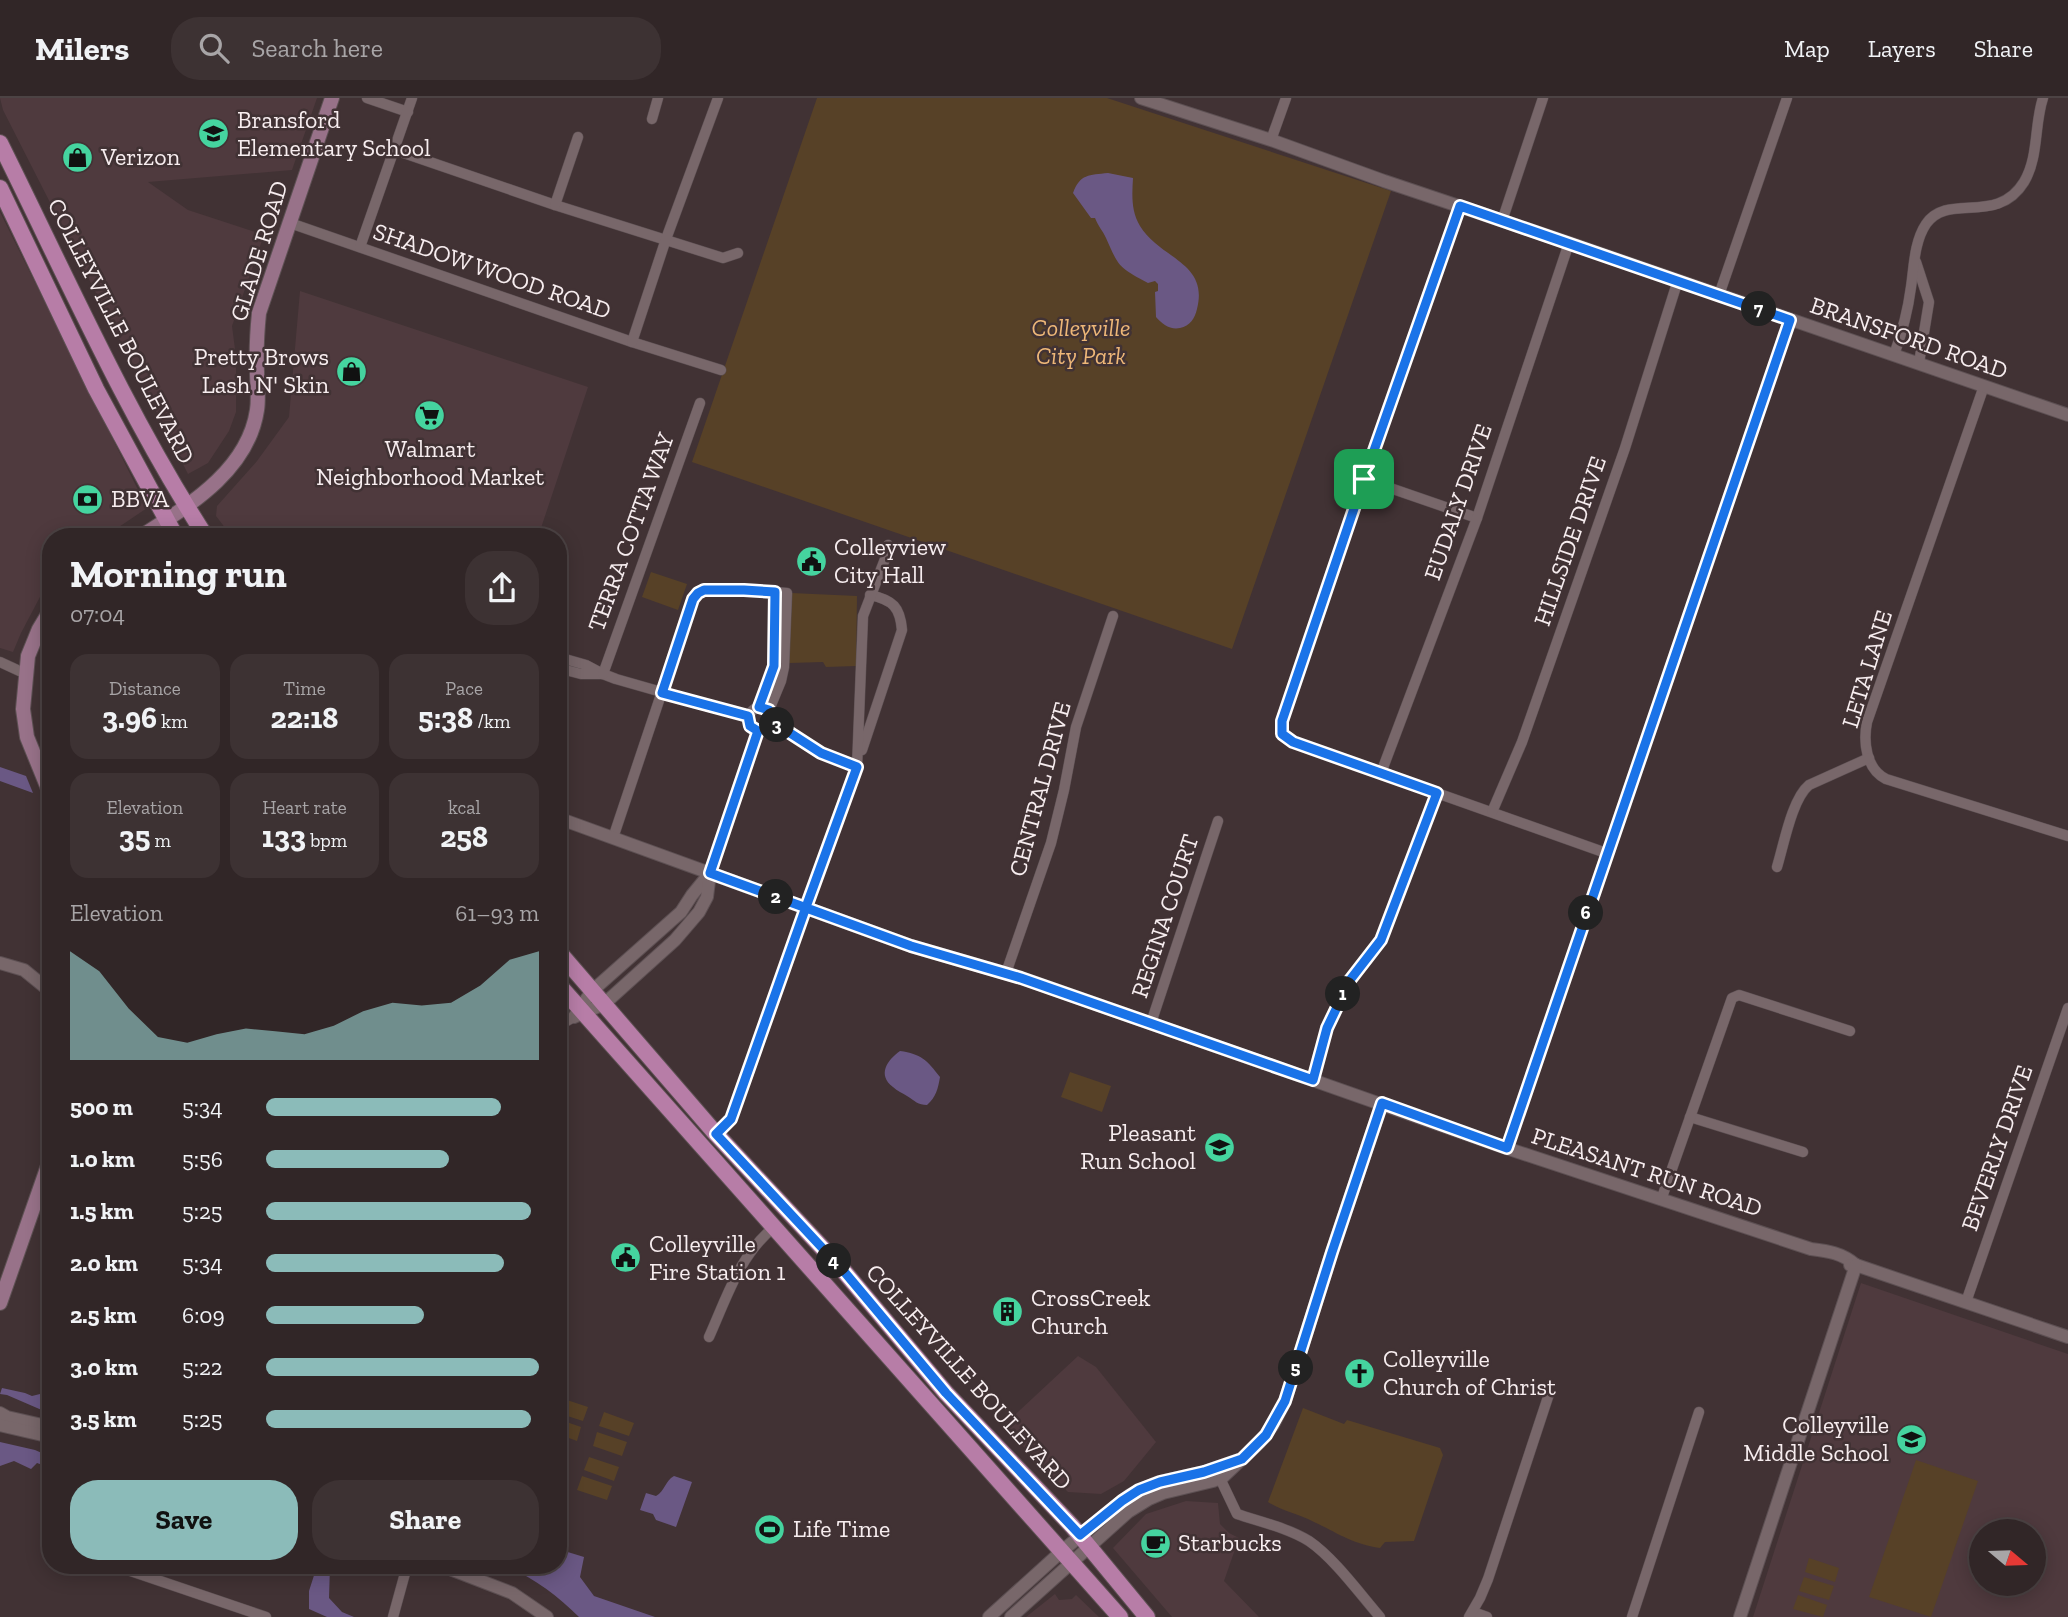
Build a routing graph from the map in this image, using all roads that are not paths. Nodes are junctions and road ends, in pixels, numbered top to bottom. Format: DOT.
graph roads {
  1 [pos="332,98"];
  2 [pos="367,98"];
  3 [pos="410,98"];
  4 [pos="658,98"];
  5 [pos="718,98"];
  6 [pos="1141,98"];
  7 [pos="1286,98"];
  8 [pos="1543,98"];
  9 [pos="1787,98"];
  10 [pos="2043,98"];
  11 [pos="408,112"];
  12 [pos="652,119"];
  13 [pos="578,137"];
  14 [pos="1271,140"];
  15 [pos="0,143"];
  16 [pos="395,150"];
  17 [pos="0,188"];
  18 [pos="555,205"];
  19 [pos="1460,206"];
  20 [pos="1502,221"];
  21 [pos="290,223"];
  22 [pos="666,239"];
  23 [pos="1569,243"];
  24 [pos="360,247"];
  25 [pos="738,253"];
  26 [pos="1914,259"];
  27 [pos="1678,280"];
  28 [pos="1719,295"];
  29 [pos="75,296"];
  30 [pos="1909,297"];
  31 [pos="1929,302"];
  32 [pos="56,304"];
  33 [pos="1790,320"];
  34 [pos="632,342"];
  35 [pos="1894,355"];
  36 [pos="1919,363"];
  37 [pos="720,370"];
  38 [pos="1984,386"];
  39 [pos="699,403"];
  40 [pos="2068,415"];
  41 [pos="1364,479"];
  42 [pos="186,506"];
  43 [pos="1477,518"];
  44 [pos="167,520"];
  45 [pos="154,528"];
  46 [pos="171,528"];
  47 [pos="200,528"];
  48 [pos="888,544"];
  49 [pos="775,592"];
  50 [pos="870,595"];
  51 [pos="1113,616"];
  52 [pos="42,624"];
  53 [pos="567,660"];
  54 [pos="0,662"];
  55 [pos="567,670"];
  56 [pos="26,674"];
  57 [pos="603,674"];
  58 [pos="662,693"];
  59 [pos="764,708"];
  60 [pos="749,717"];
  61 [pos="773,722"];
  62 [pos="758,731"];
  63 [pos="1869,758"];
  64 [pos="857,767"];
  65 [pos="1381,773"];
  66 [pos="42,774"];
  67 [pos="1437,793"];
  68 [pos="1492,812"];
  69 [pos="567,821"];
  70 [pos="1218,821"];
  71 [pos="2068,836"];
  72 [pos="613,838"];
  73 [pos="1606,853"];
  74 [pos="1777,867"];
  75 [pos="710,873"];
  76 [pos="806,907"];
  77 [pos="567,961"];
  78 [pos="0,963"];
  79 [pos="1006,973"];
  80 [pos="42,985"];
  81 [pos="592,990"];
  82 [pos="567,996"];
  83 [pos="604,1004"];
  84 [pos="2068,1008"];
  85 [pos="579,1012"];
  86 [pos="567,1020"];
  87 [pos="1151,1023"];
  88 [pos="1850,1031"];
  89 [pos="1313,1080"];
  90 [pos="1382,1103"];
  91 [pos="1690,1116"];
  92 [pos="716,1134"];
  93 [pos="701,1145"];
  94 [pos="1507,1148"];
  95 [pos="1803,1152"];
  96 [pos="42,1180"];
  97 [pos="1661,1200"];
  98 [pos="793,1216"];
  99 [pos="774,1227"];
  100 [pos="1856,1265"];
  101 [pos="5,1272"];
  102 [pos="1966,1302"];
  103 [pos="0,1303"];
  104 [pos="709,1337"];
  105 [pos="2068,1337"];
  106 [pos="1549,1394"];
  107 [pos="1699,1412"];
  108 [pos="0,1413"];
  109 [pos="0,1425"];
  110 [pos="42,1425"];
  111 [pos="42,1435"];
  112 [pos="1218,1473"];
  113 [pos="1085,1542"];
  114 [pos="1067,1557"];
  115 [pos="140,1574"];
  116 [pos="405,1574"];
  117 [pos="464,1574"];
  118 [pos="1471,1614"];
  119 [pos="266,1617"];
  120 [pos="393,1617"];
  121 [pos="547,1617"];
  122 [pos="989,1617"];
  123 [pos="1011,1617"];
  124 [pos="1120,1617"];
  125 [pos="1147,1617"];
  126 [pos="1380,1617"];
  127 [pos="1487,1617"];
  128 [pos="1632,1617"];
  129 [pos="1740,1617"];
  1 -- 21 [label="main road, GLADE ROAD"];
  2 -- 11 [label="street"];
  3 -- 11 [label="street"];
  4 -- 12 [label="street"];
  5 -- 22 [label="street"];
  6 -- 14 [label="street, BRANSFORD ROAD"];
  7 -- 14 [label="street"];
  8 -- 20 [label="street"];
  9 -- 28 [label="street"];
  10 -- 26 [label="street"];
  11 -- 16 [label="street"];
  13 -- 18 [label="street"];
  14 -- 19 [label="street, BRANSFORD ROAD"];
  15 -- 29 [label="main road, COLLEYVILLE BOULEVARD"];
  16 -- 18 [label="street"];
  16 -- 24 [label="street"];
  17 -- 32 [label="main road, COLLEYVILLE BOULEVARD"];
  18 -- 22 [label="street"];
  19 -- 20 [label="street, BRANSFORD ROAD"];
  19 -- 41 [label="street"];
  20 -- 23 [label="street, BRANSFORD ROAD"];
  21 -- 24 [label="street, SHADOW WOOD ROAD"];
  21 -- 42 [label="main road, GLADE ROAD"];
  22 -- 25 [label="street"];
  22 -- 34 [label="street"];
  23 -- 27 [label="street, BRANSFORD ROAD"];
  23 -- 43 [label="street, EUDALY DRIVE"];
  24 -- 34 [label="street, SHADOW WOOD ROAD"];
  26 -- 30 [label="street"];
  26 -- 31 [label="street"];
  27 -- 28 [label="street, BRANSFORD ROAD"];
  27 -- 68 [label="street, HILLSIDE DRIVE"];
  28 -- 33 [label="street, BRANSFORD ROAD"];
  29 -- 32 [label="main road"];
  29 -- 42 [label="main road, COLLEYVILLE BOULEVARD"];
  30 -- 31 [label="street"];
  30 -- 35 [label="street"];
  31 -- 36 [label="street"];
  32 -- 44 [label="main road, COLLEYVILLE BOULEVARD"];
  33 -- 35 [label="street, BRANSFORD ROAD"];
  33 -- 73 [label="street"];
  34 -- 37 [label="street, SHADOW WOOD ROAD"];
  35 -- 36 [label="street, BRANSFORD ROAD"];
  36 -- 38 [label="street, BRANSFORD ROAD"];
  38 -- 40 [label="street, BRANSFORD ROAD"];
  38 -- 63 [label="street, LETA LANE"];
  39 -- 57 [label="street, TERRA COTTA WAY"];
  41 -- 43 [label="street"];
  41 -- 65 [label="street"];
  42 -- 44 [label="main road, GLADE ROAD"];
  42 -- 47 [label="main road, COLLEYVILLE BOULEVARD"];
  43 -- 65 [label="street, EUDALY DRIVE"];
  44 -- 45 [label="main road, GLADE ROAD"];
  44 -- 46 [label="main road, COLLEYVILLE BOULEVARD"];
  48 -- 50 [label="street"];
  49 -- 58 [label="street"];
  49 -- 59 [label="street"];
  49 -- 59 [label="street"];
  50 -- 64 [label="street"];
  50 -- 64 [label="street"];
  51 -- 79 [label="street, CENTRAL DRIVE"];
  52 -- 56 [label="main road"];
  53 -- 57 [label="street"];
  54 -- 56 [label="street"];
  55 -- 57 [label="street"];
  56 -- 66 [label="main road"];
  57 -- 58 [label="street"];
  58 -- 60 [label="street"];
  58 -- 72 [label="street"];
  59 -- 60 [label="street"];
  59 -- 61 [label="street"];
  60 -- 62 [label="street"];
  61 -- 62 [label="street"];
  61 -- 64 [label="street"];
  62 -- 75 [label="street"];
  63 -- 71 [label="street, LETA LANE"];
  63 -- 74 [label="street"];
  64 -- 76 [label="street"];
  65 -- 67 [label="street"];
  67 -- 68 [label="street"];
  67 -- 89 [label="street"];
  68 -- 73 [label="street"];
  69 -- 72 [label="street, PLEASANT RUN ROAD"];
  70 -- 87 [label="street, REGINA COURT"];
  72 -- 75 [label="street, PLEASANT RUN ROAD"];
  73 -- 94 [label="street"];
  75 -- 76 [label="street, PLEASANT RUN ROAD"];
  75 -- 81 [label="street"];
  75 -- 83 [label="street"];
  76 -- 79 [label="street, PLEASANT RUN ROAD"];
  76 -- 92 [label="street"];
  77 -- 81 [label="main road, COLLEYVILLE BOULEVARD"];
  78 -- 80 [label="street"];
  79 -- 87 [label="street, PLEASANT RUN ROAD"];
  81 -- 83 [label="main road, COLLEYVILLE BOULEVARD"];
  81 -- 85 [label="street"];
  82 -- 85 [label="main road, COLLEYVILLE BOULEVARD"];
  83 -- 85 [label="street"];
  83 -- 92 [label="main road, COLLEYVILLE BOULEVARD"];
  84 -- 102 [label="street, BEVERLY DRIVE"];
  85 -- 86 [label="street"];
  85 -- 93 [label="main road, COLLEYVILLE BOULEVARD"];
  87 -- 89 [label="street, PLEASANT RUN ROAD"];
  88 -- 91 [label="street"];
  89 -- 90 [label="street, PLEASANT RUN ROAD"];
  90 -- 94 [label="street, PLEASANT RUN ROAD"];
  90 -- 112 [label="street"];
  91 -- 95 [label="street"];
  91 -- 97 [label="street"];
  92 -- 93 [label="main road"];
  92 -- 98 [label="main road, COLLEYVILLE BOULEVARD"];
  93 -- 99 [label="main road, COLLEYVILLE BOULEVARD"];
  94 -- 97 [label="street, PLEASANT RUN ROAD"];
  96 -- 101 [label="main road"];
  97 -- 100 [label="street, PLEASANT RUN ROAD"];
  98 -- 99 [label="main road"];
  98 -- 113 [label="main road, COLLEYVILLE BOULEVARD"];
  99 -- 104 [label="street"];
  99 -- 114 [label="main road, COLLEYVILLE BOULEVARD"];
  100 -- 102 [label="street, PLEASANT RUN ROAD"];
  100 -- 129 [label="street"];
  101 -- 103 [label="main road"];
  102 -- 105 [label="street, PLEASANT RUN ROAD"];
  106 -- 118 [label="street"];
  107 -- 128 [label="street"];
  108 -- 110 [label="street"];
  109 -- 111 [label="street"];
  112 -- 113 [label="street"];
  112 -- 126 [label="street"];
  113 -- 114 [label="street"];
  113 -- 125 [label="main road, COLLEYVILLE BOULEVARD"];
  114 -- 122 [label="street"];
  114 -- 123 [label="street"];
  114 -- 124 [label="main road, COLLEYVILLE BOULEVARD"];
  115 -- 119 [label="street"];
  116 -- 120 [label="street"];
  117 -- 121 [label="street"];
  118 -- 127 [label="street"];
}
